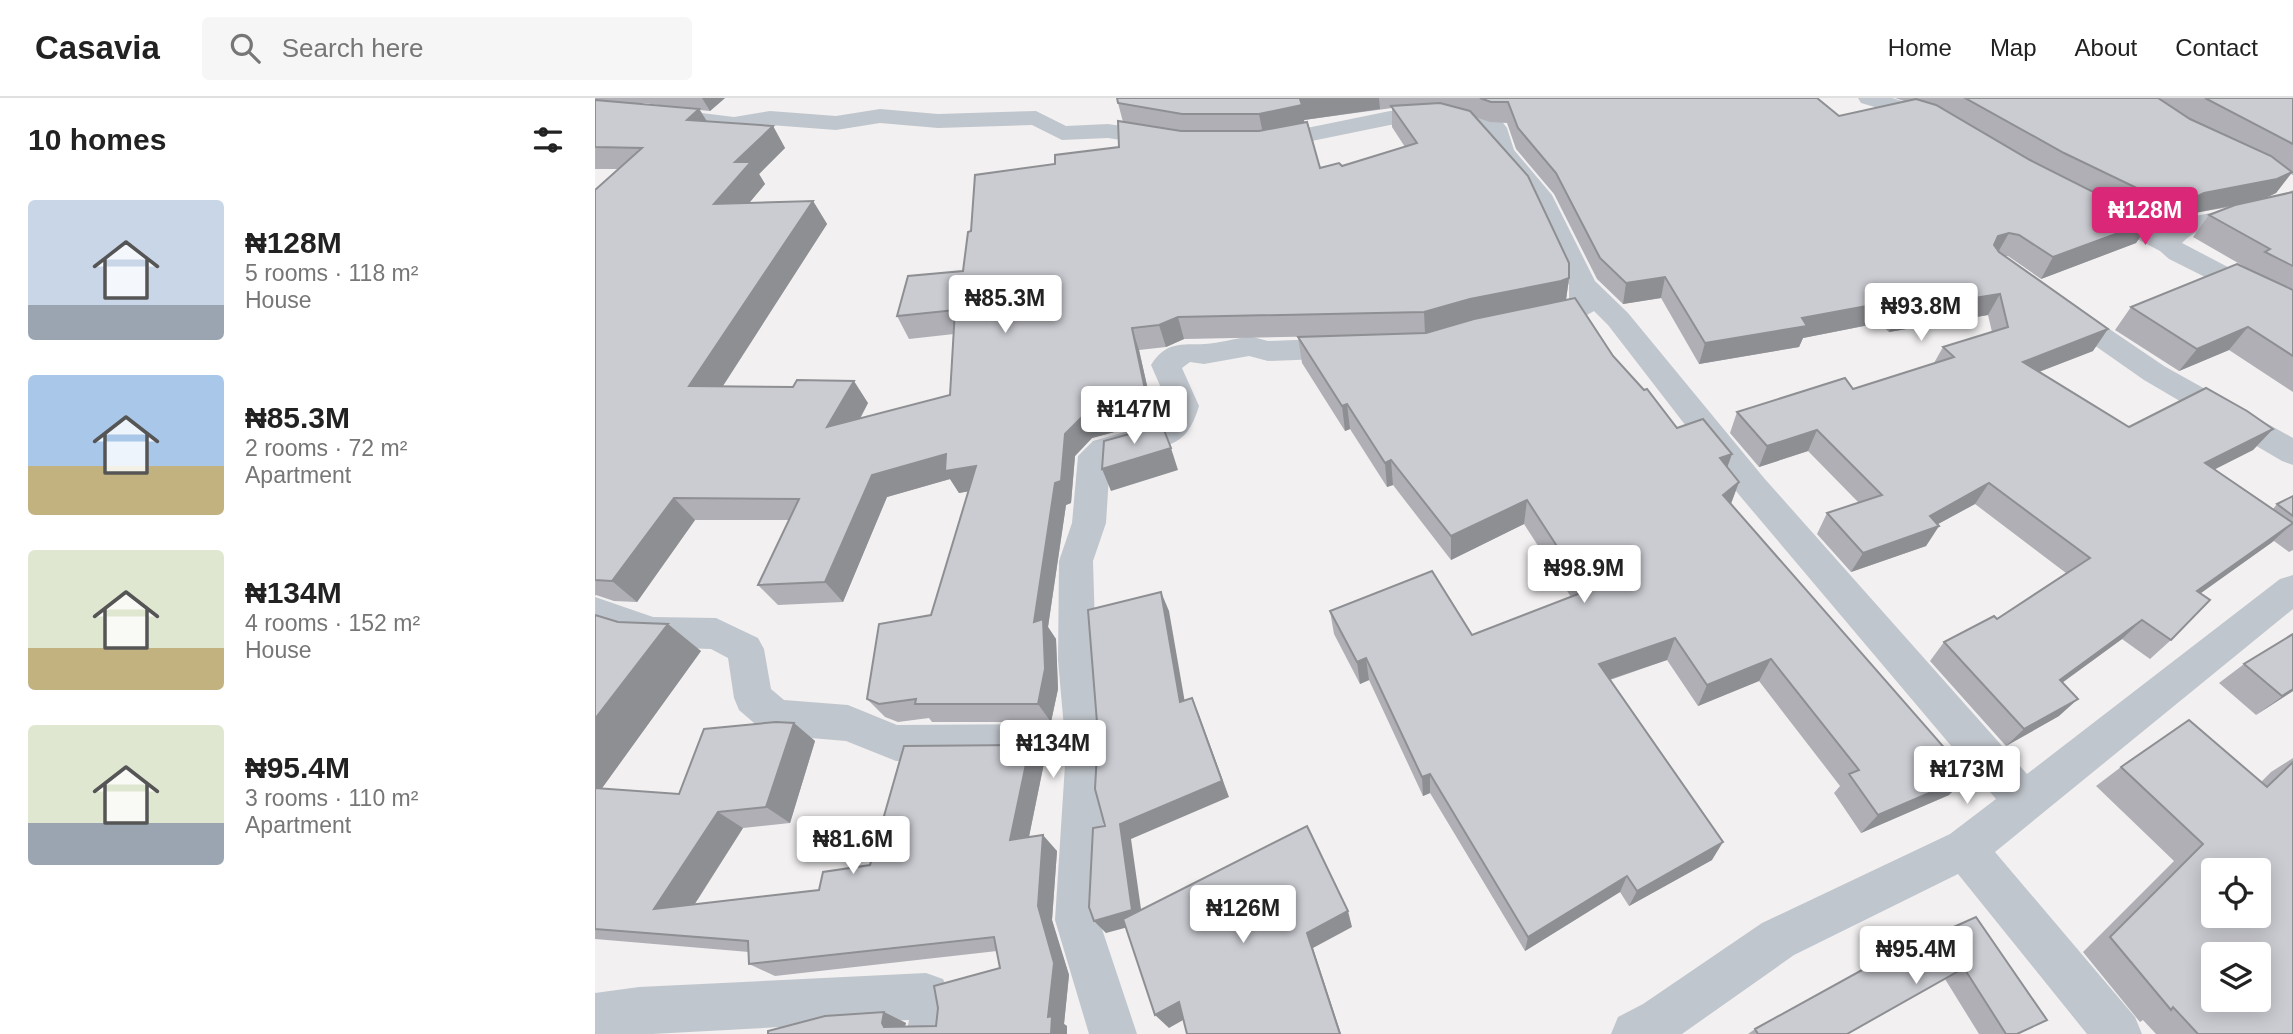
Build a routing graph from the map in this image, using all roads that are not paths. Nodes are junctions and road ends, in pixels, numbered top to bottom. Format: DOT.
graph roads {
  1 [pos="1472,98"];
  2 [pos="1869,98"];
  3 [pos="595,113"];
  4 [pos="1958,132"];
  5 [pos="1186,144"];
  6 [pos="1237,144"];
  7 [pos="1503,152"];
  8 [pos="2288,190"];
  9 [pos="2083,201"];
  10 [pos="2169,245"];
  11 [pos="1583,285"];
  12 [pos="2043,296"];
  13 [pos="2293,312"];
  14 [pos="1503,326"];
  15 [pos="1376,347"];
  16 [pos="2293,453"];
  17 [pos="2291,592"];
  18 [pos="595,612"];
  19 [pos="1086,752"];
  20 [pos="2023,800"];
  21 [pos="1965,849"];
  22 [pos="595,1017"];
  23 [pos="796,1017"];
  24 [pos="930,1034"];
  25 [pos="1113,1034"];
  26 [pos="1635,1034"];
  27 [pos="2118,1034"];
  1 -- 7 [label="street"];
  2 -- 4 [label="street"];
  3 -- 5 [label="street"];
  6 -- 7 [label="street"];
  7 -- 11 [label="street"];
  8 -- 10 [label="street"];
  9 -- 10 [label="street"];
  10 -- 13 [label="street"];
  11 -- 14 [label="street"];
  11 -- 20 [label="street"];
  12 -- 16 [label="street"];
  15 -- 19 [label="street"];
  17 -- 20 [label="street"];
  18 -- 19 [label="street"];
  19 -- 25 [label="street"];
  20 -- 21 [label="street"];
  21 -- 26 [label="street"];
  21 -- 27 [label="street"];
  22 -- 23 [label="street"];
  23 -- 24 [label="street"];
}
